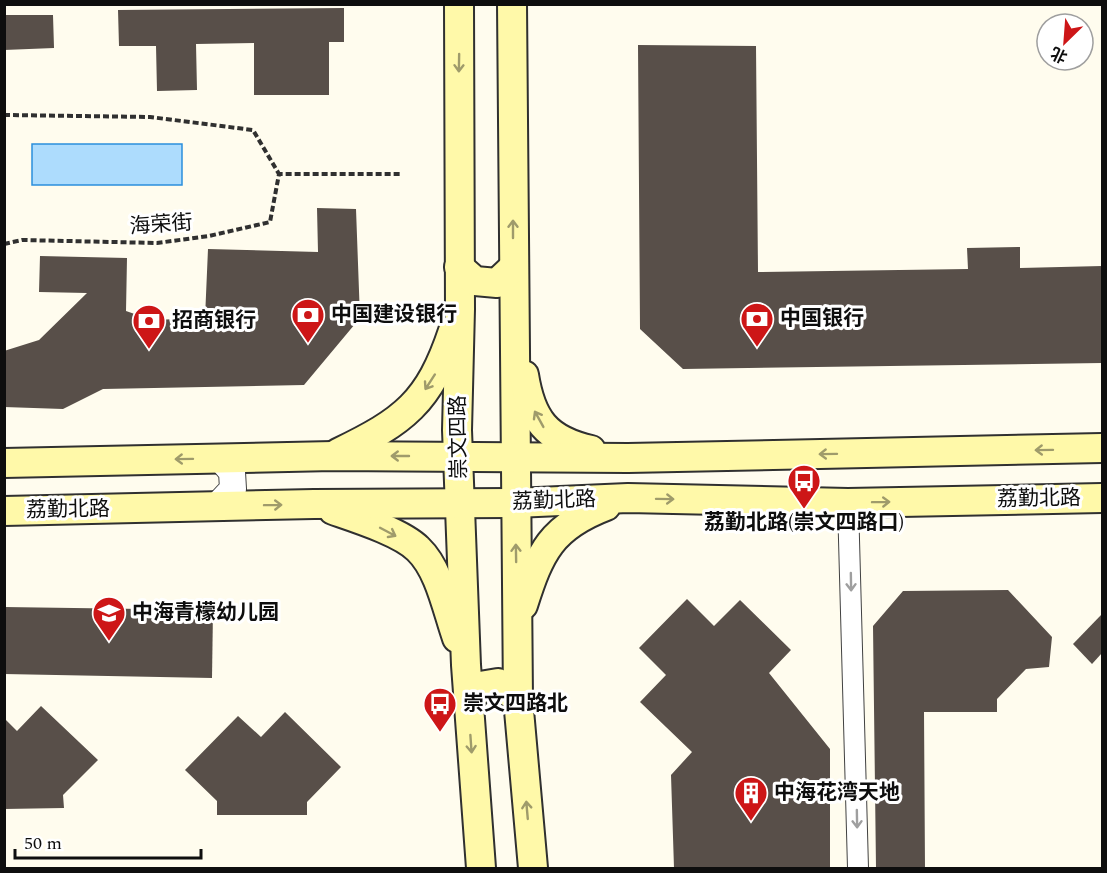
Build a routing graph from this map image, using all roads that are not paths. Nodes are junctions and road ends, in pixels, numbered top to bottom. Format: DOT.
graph roads {
  1 [pos="459,4"];
  2 [pos="513,4"];
  3 [pos="459,267"];
  4 [pos="514,267"];
  5 [pos="460,309"];
  6 [pos="514,309"];
  7 [pos="1102,448"];
  8 [pos="333,456"];
  9 [pos="458,456"];
  10 [pos="515,456"];
  11 [pos="220,458"];
  12 [pos="628,458"];
  13 [pos="4,463"];
  14 [pos="628,498"];
  15 [pos="1102,498"];
  16 [pos="515,503"];
  17 [pos="849,503"];
  18 [pos="314,504"];
  19 [pos="460,504"];
  20 [pos="217,506"];
  21 [pos="4,511"];
  22 [pos="517,625"];
  23 [pos="466,664"];
  24 [pos="518,699"];
  25 [pos="468,703"];
  26 [pos="482,868"];
  27 [pos="533,868"];
  28 [pos="858,868"];
  1 -- 3 [label="main road, 崇文四路, one-way"];
  4 -- 2 [label="main road, one-way"];
  3 -- 4 [label="main road"];
  3 -- 5 [label="main road, 崇文四路"];
  4 -- 6 [label="main road"];
  5 -- 8 [label="main road, one-way"];
  5 -- 9 [label="main road, 崇文四路"];
  6 -- 10 [label="main road"];
  12 -- 6 [label="main road, one-way"];
  7 -- 12 [label="main road, 荔勤北路, one-way"];
  9 -- 8 [label="main road, 荔勤北路, one-way"];
  8 -- 11 [label="main road, 荔勤北路"];
  9 -- 10 [label="main road, 荔勤北路"];
  9 -- 19 [label="main road, 崇文四路"];
  10 -- 12 [label="main road, 荔勤北路"];
  10 -- 16 [label="main road"];
  11 -- 13 [label="main road, 荔勤北路, one-way"];
  11 -- 20 [label="street"];
  14 -- 16 [label="main road, 荔勤北路"];
  14 -- 17 [label="main road, 荔勤北路, one-way"];
  14 -- 22 [label="main road"];
  17 -- 15 [label="main road, 荔勤北路, one-way"];
  16 -- 19 [label="main road, 荔勤北路"];
  22 -- 16 [label="main road, one-way"];
  17 -- 28 [label="street, one-way"];
  18 -- 19 [label="main road, 荔勤北路"];
  20 -- 18 [label="main road, 荔勤北路, one-way"];
  18 -- 23 [label="main road, one-way"];
  19 -- 23 [label="main road, 崇文四路"];
  20 -- 21 [label="main road, 荔勤北路"];
  22 -- 24 [label="main road"];
  23 -- 25 [label="main road, 崇文四路"];
  24 -- 25 [label="main road"];
  27 -- 24 [label="main road, one-way"];
  25 -- 26 [label="main road, 崇文四路, one-way"];
}
